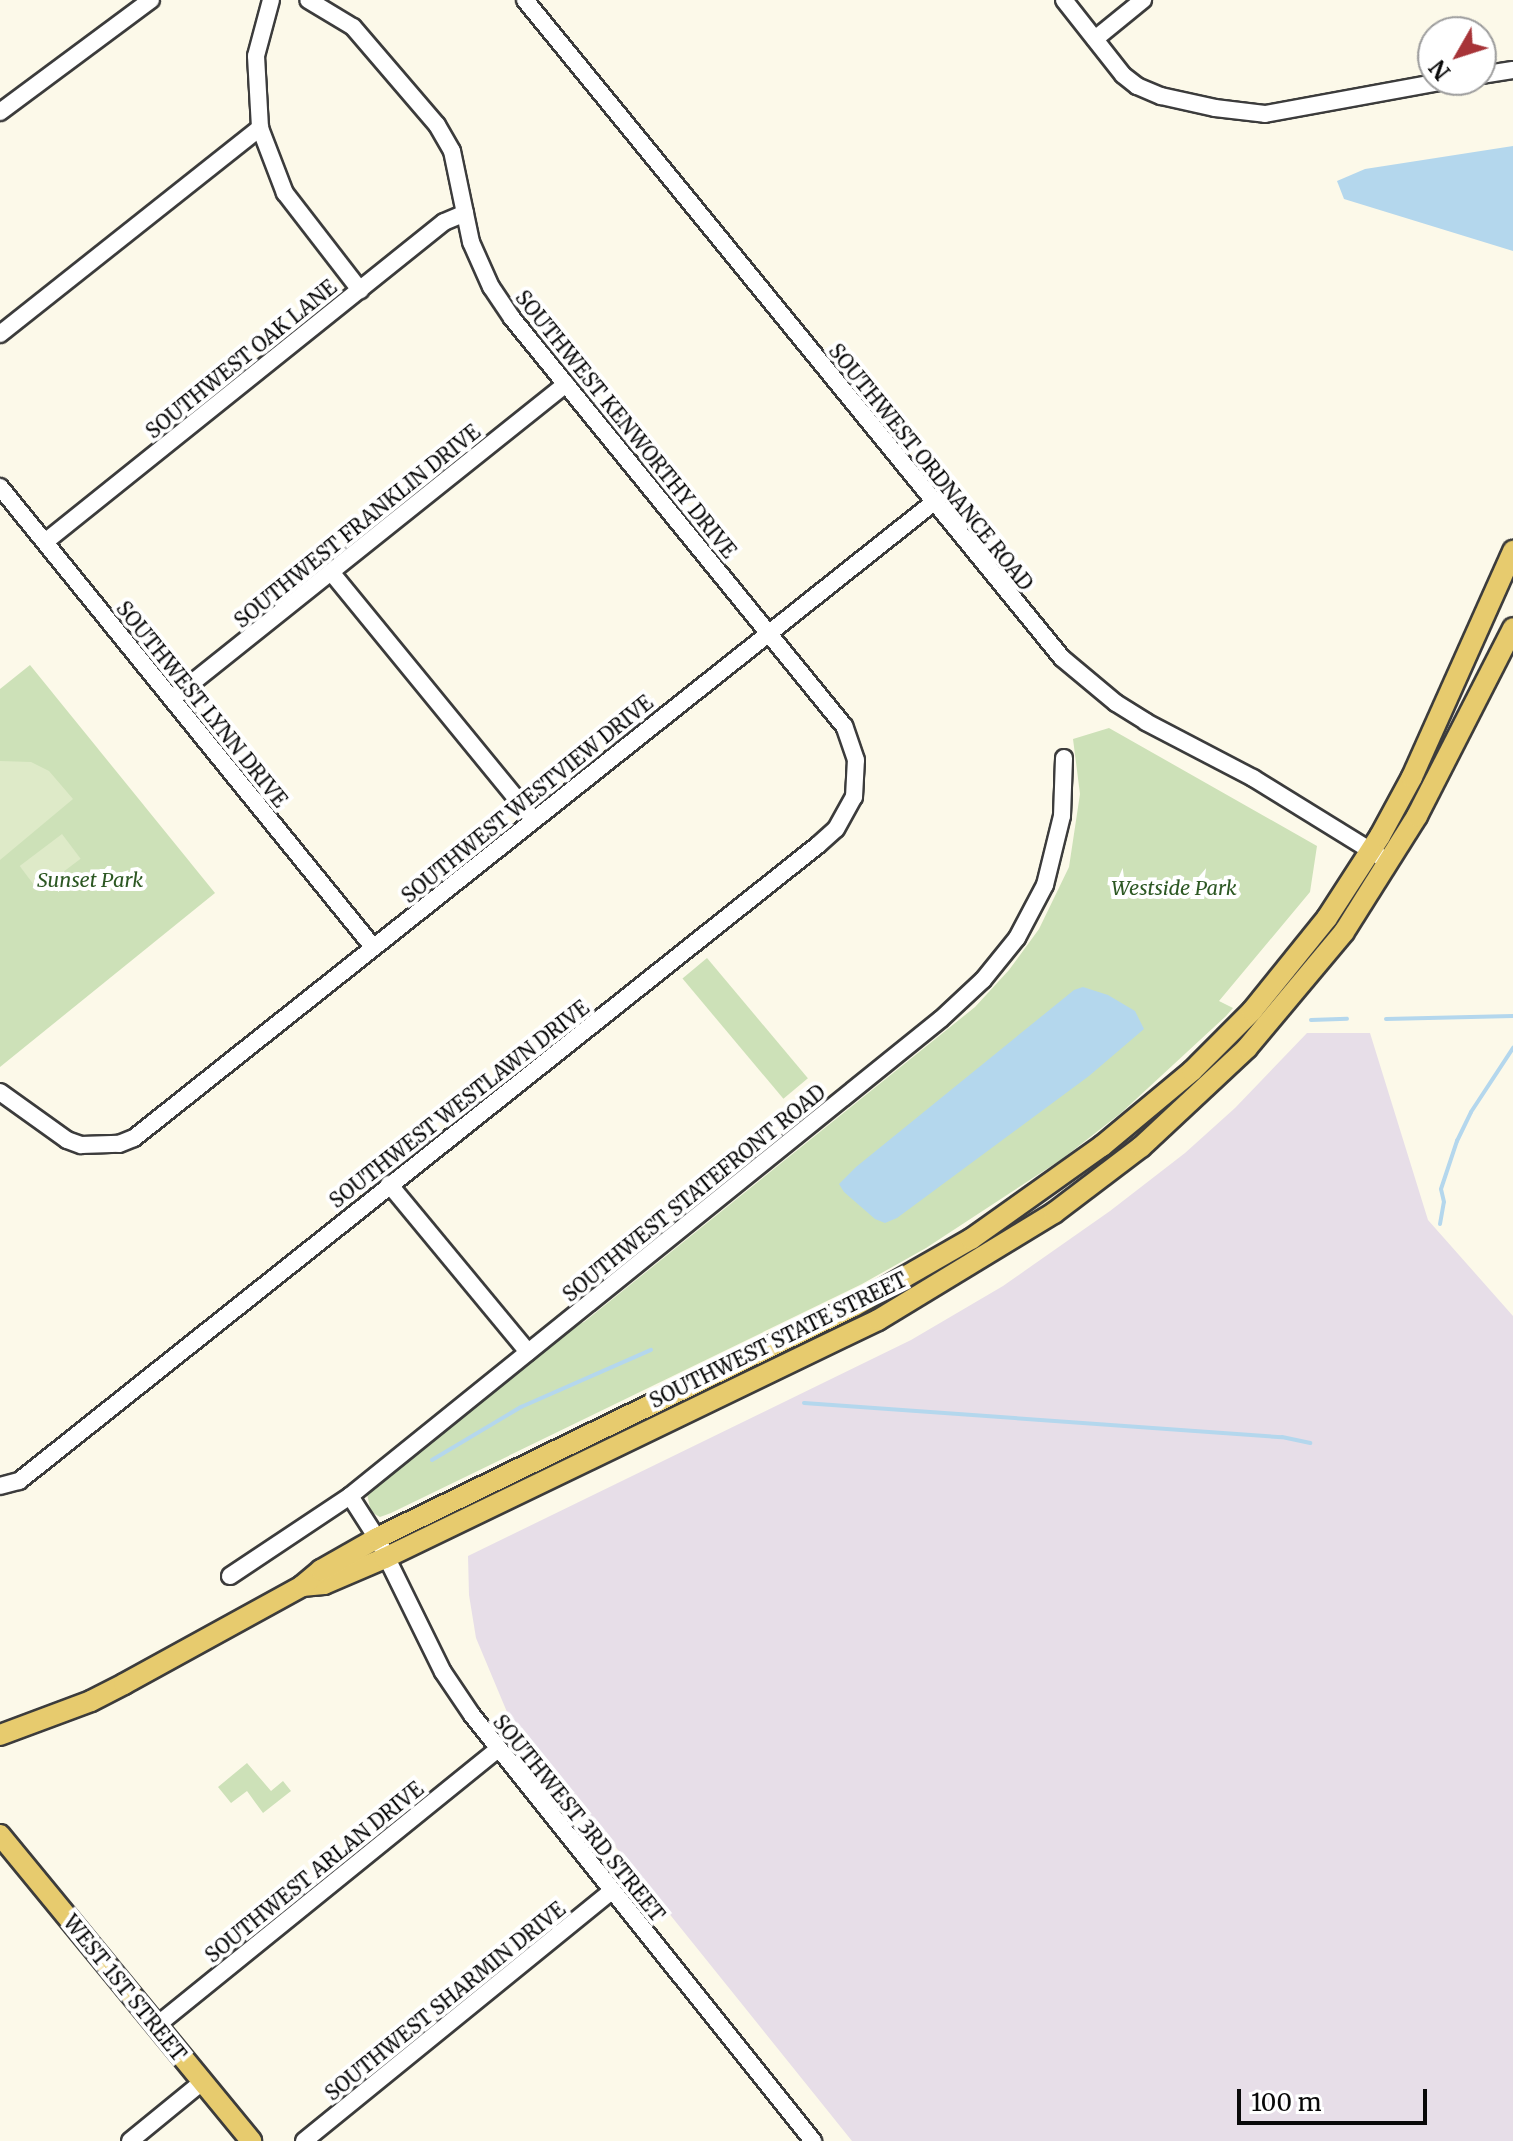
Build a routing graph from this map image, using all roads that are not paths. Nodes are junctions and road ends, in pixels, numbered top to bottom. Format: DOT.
graph roads {
  1 [pos="151,0"];
  2 [pos="271,0"];
  3 [pos="308,0"];
  4 [pos="525,0"];
  5 [pos="1064,0"];
  6 [pos="1143,0"];
  7 [pos="1095,39"];
  8 [pos="1417,86"];
  9 [pos="0,112"];
  10 [pos="260,128"];
  11 [pos="465,213"];
  12 [pos="360,290"];
  13 [pos="0,334"];
  14 [pos="566,384"];
  15 [pos="0,487"];
  16 [pos="934,502"];
  17 [pos="45,542"];
  18 [pos="1513,551"];
  19 [pos="331,572"];
  20 [pos="1513,628"];
  21 [pos="768,632"];
  22 [pos="173,698"];
  23 [pos="833,711"];
  24 [pos="1064,758"];
  25 [pos="533,819"];
  26 [pos="1371,851"];
  27 [pos="1390,862"];
  28 [pos="373,947"];
  29 [pos="0,1092"];
  30 [pos="389,1184"];
  31 [pos="528,1352"];
  32 [pos="2,1487"];
  33 [pos="350,1496"];
  34 [pos="377,1538"];
  35 [pos="385,1558"];
  36 [pos="230,1576"];
  37 [pos="302,1586"];
  38 [pos="0,1735"];
  39 [pos="498,1749"];
  40 [pos="0,1835"];
  41 [pos="612,1891"];
  42 [pos="156,2026"];
  43 [pos="202,2082"];
  44 [pos="130,2141"];
  45 [pos="251,2141"];
  46 [pos="304,2141"];
  47 [pos="813,2141"];
  1 -- 9 [label="street"];
  2 -- 10 [label="street"];
  3 -- 11 [label="street, SOUTHWEST KENWORTHY DRIVE"];
  4 -- 16 [label="street, SOUTHWEST ORDNANCE ROAD"];
  5 -- 7 [label="street"];
  6 -- 7 [label="street"];
  7 -- 8 [label="street"];
  10 -- 12 [label="street"];
  10 -- 13 [label="street"];
  11 -- 12 [label="street, SOUTHWEST OAK LANE"];
  11 -- 14 [label="street, SOUTHWEST KENWORTHY DRIVE"];
  12 -- 17 [label="street, SOUTHWEST OAK LANE"];
  14 -- 19 [label="street, SOUTHWEST FRANKLIN DRIVE"];
  14 -- 21 [label="street, SOUTHWEST KENWORTHY DRIVE"];
  15 -- 17 [label="street, SOUTHWEST LYNN DRIVE"];
  16 -- 21 [label="street, SOUTHWEST WESTVIEW DRIVE"];
  16 -- 26 [label="street, SOUTHWEST ORDNANCE ROAD"];
  17 -- 22 [label="street, SOUTHWEST LYNN DRIVE"];
  18 -- 26 [label="main road, SOUTHWEST STATE STREET"];
  19 -- 22 [label="street, SOUTHWEST FRANKLIN DRIVE"];
  19 -- 25 [label="street"];
  20 -- 27 [label="main road, SOUTHWEST STATE STREET"];
  21 -- 23 [label="street, SOUTHWEST KENWORTHY DRIVE"];
  21 -- 25 [label="street, SOUTHWEST WESTVIEW DRIVE"];
  22 -- 28 [label="street, SOUTHWEST LYNN DRIVE"];
  23 -- 30 [label="street, SOUTHWEST WESTLAWN DRIVE"];
  24 -- 31 [label="street, SOUTHWEST STATEFRONT ROAD"];
  25 -- 28 [label="street, SOUTHWEST WESTVIEW DRIVE"];
  26 -- 27 [label="street, SOUTHWEST ORDNANCE ROAD"];
  26 -- 34 [label="main road, SOUTHWEST STATE STREET"];
  27 -- 35 [label="main road, SOUTHWEST STATE STREET"];
  28 -- 29 [label="street, SOUTHWEST WESTVIEW DRIVE"];
  30 -- 31 [label="street"];
  30 -- 32 [label="street, SOUTHWEST WESTLAWN DRIVE"];
  31 -- 33 [label="street, SOUTHWEST STATEFRONT ROAD"];
  33 -- 34 [label="street, SOUTHWEST 3RD STREET"];
  33 -- 36 [label="street, SOUTHWEST STATEFRONT ROAD"];
  34 -- 35 [label="street, SOUTHWEST 3RD STREET"];
  34 -- 37 [label="main road, SOUTHWEST STATE STREET"];
  35 -- 37 [label="main road, SOUTHWEST STATE STREET"];
  35 -- 39 [label="street, SOUTHWEST 3RD STREET"];
  37 -- 38 [label="main road, SOUTHWEST STATE STREET"];
  39 -- 41 [label="street, SOUTHWEST 3RD STREET"];
  39 -- 42 [label="street, SOUTHWEST ARLAN DRIVE"];
  40 -- 42 [label="main road, WEST 1ST STREET"];
  41 -- 46 [label="street, SOUTHWEST SHARMIN DRIVE"];
  41 -- 47 [label="street, SOUTHWEST 3RD STREET"];
  42 -- 43 [label="main road, WEST 1ST STREET"];
  43 -- 44 [label="street"];
  43 -- 45 [label="main road, WEST 1ST STREET"];
}
